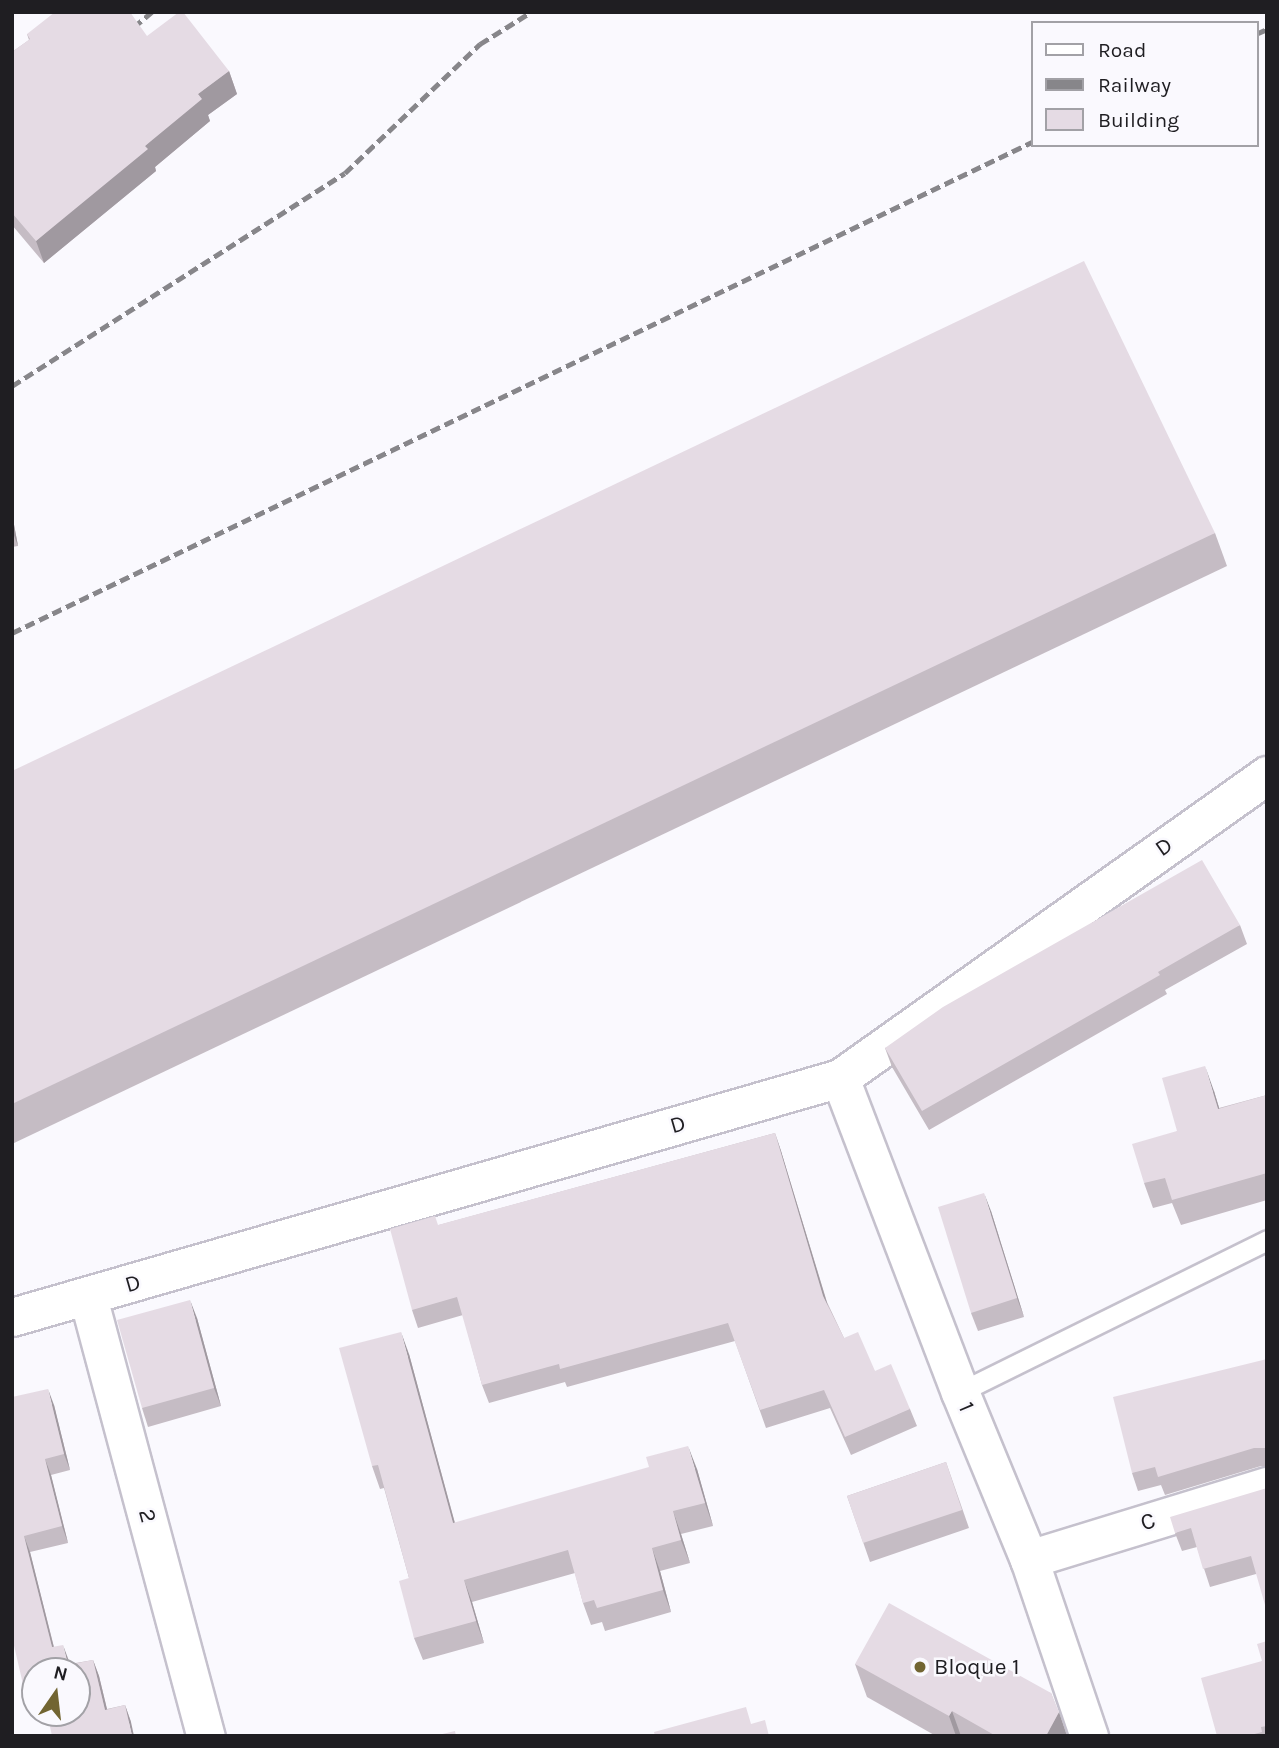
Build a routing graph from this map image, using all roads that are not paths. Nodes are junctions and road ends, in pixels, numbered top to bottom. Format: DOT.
graph roads {
  1 [pos="1267,775"];
  2 [pos="840,1078"];
  3 [pos="1267,1240"];
  4 [pos="89,1297"];
  5 [pos="12,1317"];
  6 [pos="960,1392"];
  7 [pos="1267,1486"];
  8 [pos="1029,1559"];
  9 [pos="206,1736"];
  10 [pos="1089,1736"];
  1 -- 2 [label="street, D"];
  2 -- 4 [label="street, D"];
  2 -- 6 [label="street, 1"];
  3 -- 6 [label="lane"];
  4 -- 5 [label="street, D"];
  4 -- 9 [label="street, 2"];
  6 -- 8 [label="street, 1"];
  7 -- 8 [label="street, C"];
  8 -- 10 [label="street, 1"];
}
